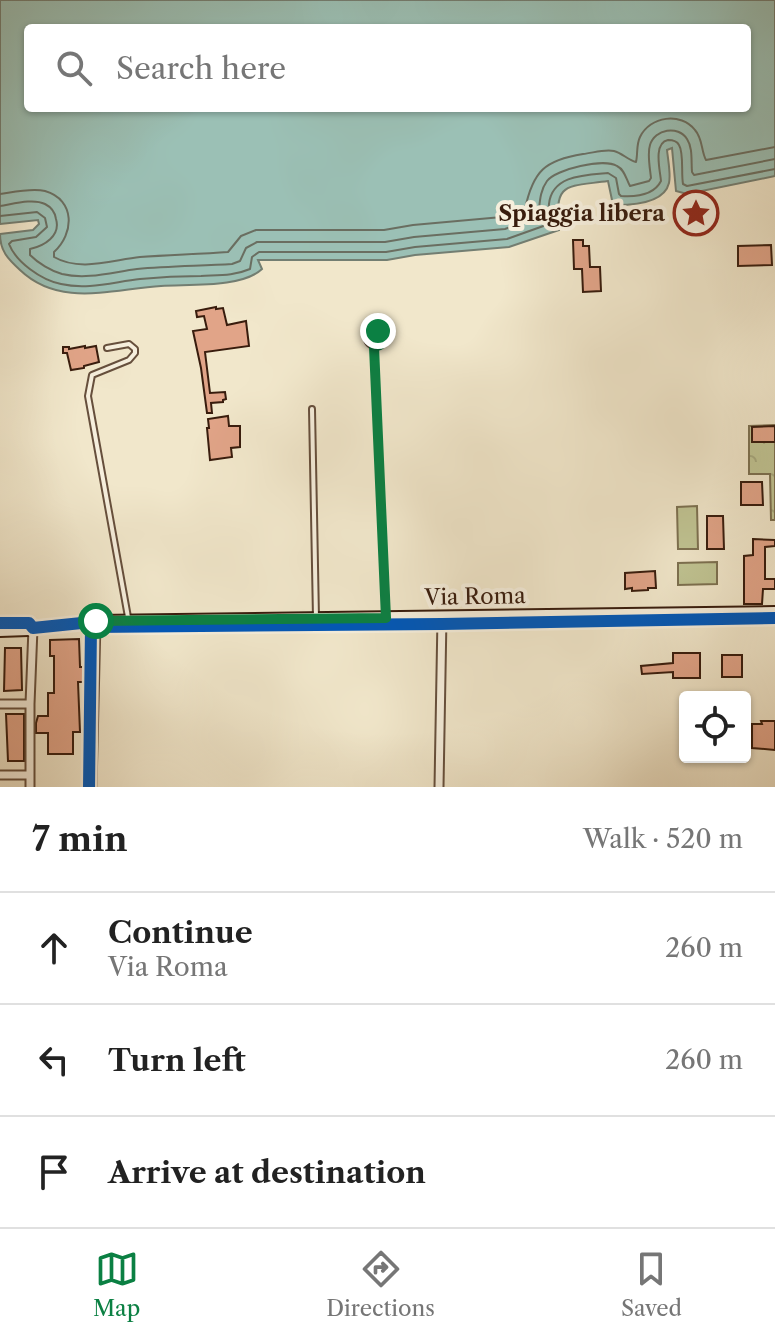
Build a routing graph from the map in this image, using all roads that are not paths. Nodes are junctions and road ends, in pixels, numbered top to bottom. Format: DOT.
graph roads {
  1 [pos="374,347"];
  2 [pos="107,348"];
  3 [pos="312,409"];
  4 [pos="775,612"];
  5 [pos="442,617"];
  6 [pos="316,618"];
  7 [pos="386,618"];
  8 [pos="129,620"];
  9 [pos="96,621"];
  10 [pos="0,623"];
  11 [pos="33,628"];
  12 [pos="0,631"];
  13 [pos="0,704"];
  14 [pos="30,704"];
  15 [pos="0,775"];
  16 [pos="29,775"];
  17 [pos="30,787"];
  18 [pos="92,787"];
  19 [pos="439,787"];
  1 -- 1 [label="lane"];
  1 -- 7 [label="lane"];
  2 -- 8 [label="lane"];
  3 -- 6 [label="lane"];
  4 -- 5 [label="street, Via Roma"];
  5 -- 7 [label="street, Via Roma"];
  5 -- 19 [label="street"];
  6 -- 7 [label="street, Via Roma"];
  6 -- 8 [label="street, Via Roma"];
  8 -- 9 [label="street, Via Roma"];
  9 -- 11 [label="street, Via Roma"];
  9 -- 18 [label="street"];
  10 -- 11 [label="street, Via Roma"];
  11 -- 12 [label="street, Via Roma"];
  11 -- 14 [label="street"];
  13 -- 14 [label="street"];
  14 -- 16 [label="street"];
  15 -- 16 [label="street"];
  16 -- 17 [label="street"];
}
